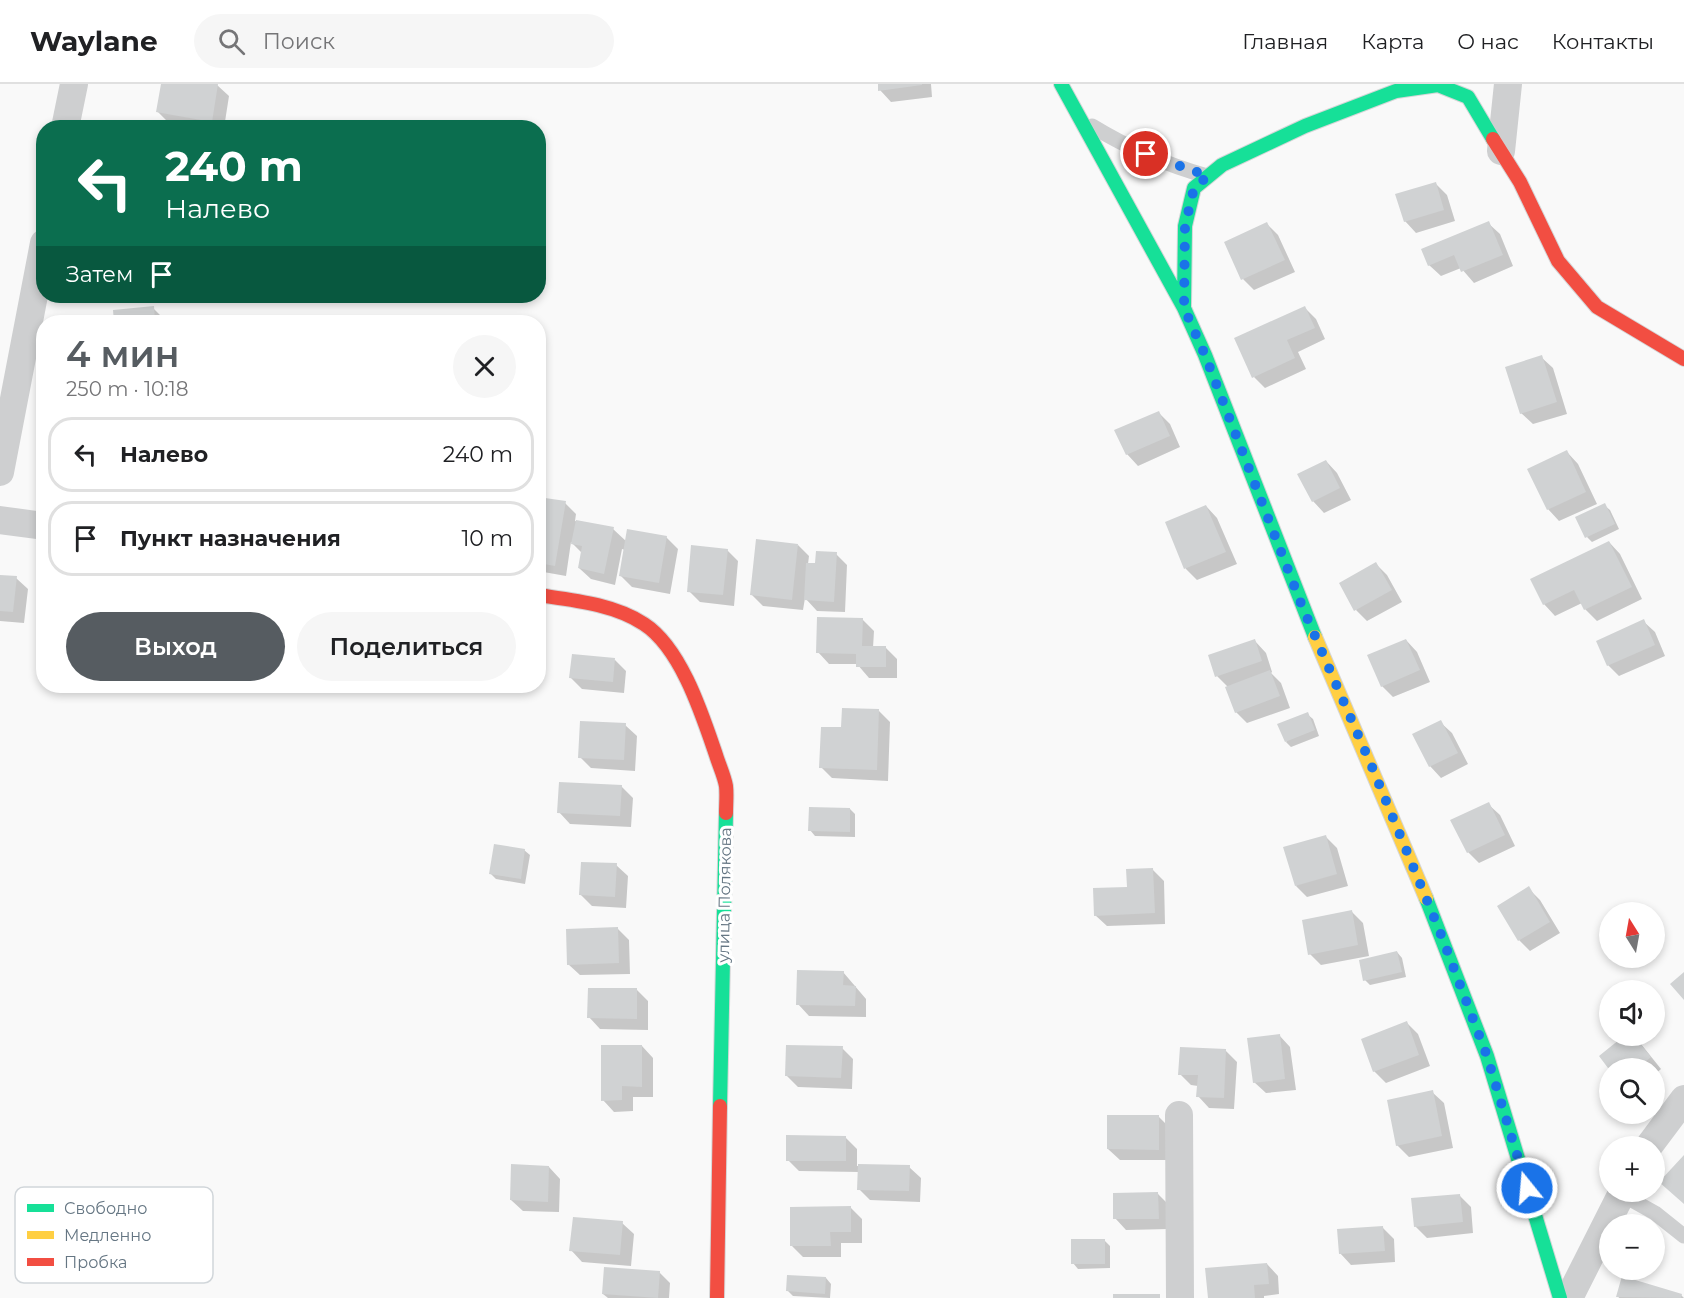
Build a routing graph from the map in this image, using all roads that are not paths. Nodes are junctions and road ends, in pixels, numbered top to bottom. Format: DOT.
graph roads {
  1 [pos="74,84"];
  2 [pos="1060,84"];
  3 [pos="1508,84"];
  4 [pos="1079,118"];
  5 [pos="67,120"];
  6 [pos="1501,151"];
  7 [pos="1208,176"];
  8 [pos="36,285"];
  9 [pos="1184,308"];
  10 [pos="1684,359"];
  11 [pos="0,472"];
  12 [pos="0,520"];
  13 [pos="36,525"];
  14 [pos="546,598"];
  15 [pos="1684,1099"];
  16 [pos="1179,1115"];
  17 [pos="1656,1136"];
  18 [pos="1617,1202"];
  19 [pos="1637,1202"];
  20 [pos="1684,1236"];
  21 [pos="717,1298"];
  22 [pos="1180,1298"];
  23 [pos="1560,1298"];
  24 [pos="1569,1298"];
  1 -- 5 [label="street"];
  2 -- 4 [label="street"];
  3 -- 6 [label="street"];
  4 -- 7 [label="lane"];
  4 -- 9 [label="street"];
  6 -- 7 [label="street"];
  6 -- 10 [label="street"];
  7 -- 9 [label="street"];
  8 -- 11 [label="street"];
  9 -- 23 [label="street"];
  12 -- 13 [label="street"];
  14 -- 21 [label="street, улица Полякова"];
  15 -- 17 [label="street"];
  16 -- 22 [label="street"];
  18 -- 24 [label="street"];
  19 -- 20 [label="lane"];
}
